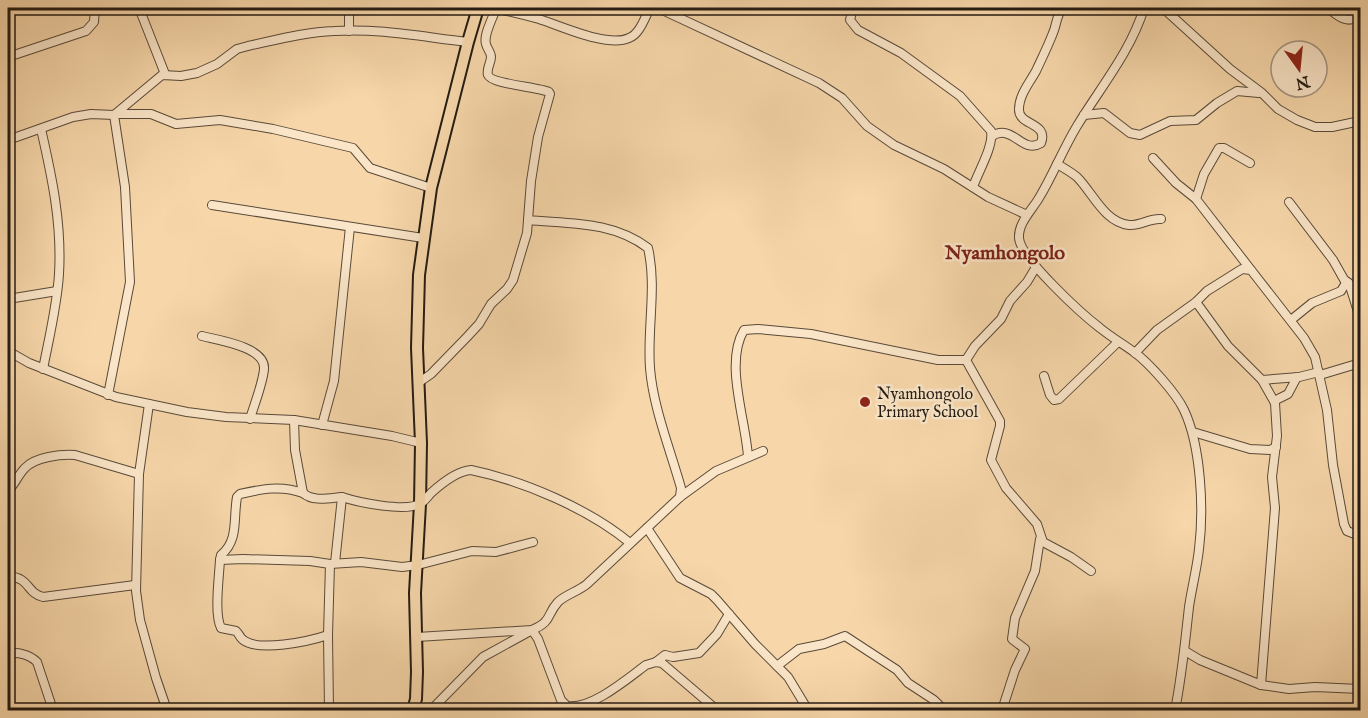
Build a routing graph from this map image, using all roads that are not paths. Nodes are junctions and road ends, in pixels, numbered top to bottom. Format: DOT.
graph roads {
  1 [pos="95,8"];
  2 [pos="137,8"];
  3 [pos="349,8"];
  4 [pos="478,8"];
  5 [pos="494,8"];
  6 [pos="650,8"];
  7 [pos="658,8"];
  8 [pos="858,8"];
  9 [pos="1063,8"];
  10 [pos="1144,8"];
  11 [pos="1163,8"];
  12 [pos="1328,8"];
  13 [pos="1360,15"];
  14 [pos="349,31"];
  15 [pos="468,42"];
  16 [pos="8,57"];
  17 [pos="165,74"];
  18 [pos="1262,93"];
  19 [pos="115,115"];
  20 [pos="1084,115"];
  21 [pos="1360,122"];
  22 [pos="41,129"];
  23 [pos="992,136"];
  24 [pos="8,140"];
  25 [pos="1153,158"];
  26 [pos="1250,163"];
  27 [pos="1057,164"];
  28 [pos="973,187"];
  29 [pos="431,188"];
  30 [pos="1196,199"];
  31 [pos="1289,202"];
  32 [pos="212,206"];
  33 [pos="1027,215"];
  34 [pos="1161,219"];
  35 [pos="528,220"];
  36 [pos="350,227"];
  37 [pos="423,238"];
  38 [pos="1036,267"];
  39 [pos="1251,270"];
  40 [pos="1345,281"];
  41 [pos="57,291"];
  42 [pos="8,299"];
  43 [pos="1196,302"];
  44 [pos="1360,318"];
  45 [pos="1291,320"];
  46 [pos="202,336"];
  47 [pos="1118,342"];
  48 [pos="8,351"];
  49 [pos="1135,352"];
  50 [pos="966,360"];
  51 [pos="1360,363"];
  52 [pos="43,369"];
  53 [pos="1320,373"];
  54 [pos="1044,376"];
  55 [pos="1297,377"];
  56 [pos="1262,380"];
  57 [pos="418,383"];
  58 [pos="108,394"];
  59 [pos="1274,401"];
  60 [pos="149,404"];
  61 [pos="250,419"];
  62 [pos="294,420"];
  63 [pos="322,425"];
  64 [pos="1193,432"];
  65 [pos="421,443"];
  66 [pos="1276,447"];
  67 [pos="763,451"];
  68 [pos="748,457"];
  69 [pos="139,474"];
  70 [pos="299,474"];
  71 [pos="289,488"];
  72 [pos="8,491"];
  73 [pos="303,493"];
  74 [pos="342,497"];
  75 [pos="680,497"];
  76 [pos="420,504"];
  77 [pos="647,528"];
  78 [pos="1360,536"];
  79 [pos="1040,539"];
  80 [pos="533,542"];
  81 [pos="630,543"];
  82 [pos="220,560"];
  83 [pos="332,563"];
  84 [pos="418,566"];
  85 [pos="1091,571"];
  86 [pos="8,576"];
  87 [pos="135,585"];
  88 [pos="729,614"];
  89 [pos="532,630"];
  90 [pos="328,635"];
  91 [pos="417,637"];
  92 [pos="1185,651"];
  93 [pos="8,654"];
  94 [pos="656,662"];
  95 [pos="777,666"];
  96 [pos="1261,685"];
  97 [pos="1360,689"];
  98 [pos="53,711"];
  99 [pos="167,711"];
  100 [pos="329,711"];
  101 [pos="412,711"];
  102 [pos="431,711"];
  103 [pos="717,711"];
  104 [pos="808,711"];
  105 [pos="944,711"];
  106 [pos="1002,711"];
  107 [pos="1175,711"];
  1 -- 16 [label="street"];
  2 -- 17 [label="street"];
  3 -- 14 [label="street"];
  4 -- 15 [label="main road"];
  5 -- 6 [label="street"];
  5 -- 35 [label="street"];
  7 -- 28 [label="street"];
  8 -- 23 [label="street"];
  9 -- 23 [label="street"];
  10 -- 20 [label="street"];
  11 -- 18 [label="street"];
  12 -- 13 [label="street"];
  14 -- 15 [label="street"];
  14 -- 17 [label="street"];
  15 -- 29 [label="main road"];
  17 -- 19 [label="street"];
  18 -- 20 [label="street"];
  18 -- 21 [label="street"];
  19 -- 22 [label="street"];
  19 -- 29 [label="street"];
  19 -- 58 [label="street"];
  20 -- 27 [label="street"];
  22 -- 24 [label="street"];
  22 -- 41 [label="street"];
  23 -- 28 [label="street"];
  25 -- 30 [label="street"];
  26 -- 30 [label="street"];
  27 -- 33 [label="street"];
  27 -- 34 [label="street"];
  28 -- 33 [label="street"];
  29 -- 37 [label="main road"];
  30 -- 39 [label="street"];
  31 -- 40 [label="street"];
  32 -- 36 [label="street"];
  33 -- 38 [label="street"];
  35 -- 57 [label="street"];
  35 -- 75 [label="street"];
  36 -- 37 [label="street"];
  36 -- 63 [label="street"];
  37 -- 57 [label="main road"];
  38 -- 47 [label="street"];
  38 -- 50 [label="street"];
  39 -- 43 [label="street"];
  39 -- 45 [label="street"];
  40 -- 44 [label="street"];
  40 -- 45 [label="street"];
  41 -- 42 [label="street"];
  41 -- 52 [label="street"];
  43 -- 49 [label="street"];
  43 -- 56 [label="street"];
  45 -- 53 [label="street"];
  46 -- 61 [label="street"];
  47 -- 49 [label="street"];
  47 -- 54 [label="street"];
  48 -- 52 [label="street"];
  49 -- 64 [label="street"];
  50 -- 68 [label="street"];
  50 -- 79 [label="street"];
  51 -- 53 [label="street"];
  52 -- 58 [label="street"];
  53 -- 55 [label="street"];
  53 -- 78 [label="street"];
  55 -- 56 [label="street"];
  55 -- 59 [label="street"];
  56 -- 59 [label="street"];
  57 -- 65 [label="main road"];
  58 -- 60 [label="street"];
  59 -- 66 [label="street"];
  60 -- 61 [label="street"];
  60 -- 69 [label="street"];
  61 -- 62 [label="street"];
  62 -- 63 [label="street"];
  62 -- 70 [label="street"];
  63 -- 65 [label="street"];
  64 -- 66 [label="street"];
  64 -- 92 [label="street"];
  65 -- 76 [label="main road"];
  66 -- 96 [label="street"];
  67 -- 68 [label="street"];
  68 -- 75 [label="street"];
  69 -- 72 [label="street"];
  69 -- 87 [label="street"];
  70 -- 71 [label="street"];
  70 -- 73 [label="street"];
  71 -- 73 [label="street"];
  71 -- 82 [label="street"];
  73 -- 74 [label="street"];
  74 -- 76 [label="street"];
  74 -- 83 [label="street"];
  75 -- 77 [label="street"];
  76 -- 81 [label="street"];
  76 -- 84 [label="main road"];
  77 -- 81 [label="street"];
  77 -- 88 [label="street"];
  79 -- 85 [label="street"];
  79 -- 106 [label="street"];
  80 -- 84 [label="street"];
  81 -- 89 [label="street"];
  82 -- 83 [label="street"];
  82 -- 90 [label="street"];
  83 -- 84 [label="street"];
  83 -- 90 [label="street"];
  84 -- 91 [label="main road"];
  86 -- 87 [label="street"];
  87 -- 99 [label="street"];
  88 -- 94 [label="street"];
  88 -- 95 [label="street"];
  89 -- 91 [label="street"];
  89 -- 94 [label="street"];
  89 -- 102 [label="street"];
  90 -- 100 [label="street"];
  91 -- 101 [label="main road"];
  92 -- 96 [label="street"];
  92 -- 107 [label="street"];
  93 -- 98 [label="street"];
  94 -- 103 [label="street"];
  95 -- 104 [label="street"];
  95 -- 105 [label="street"];
  96 -- 97 [label="street"];
}
